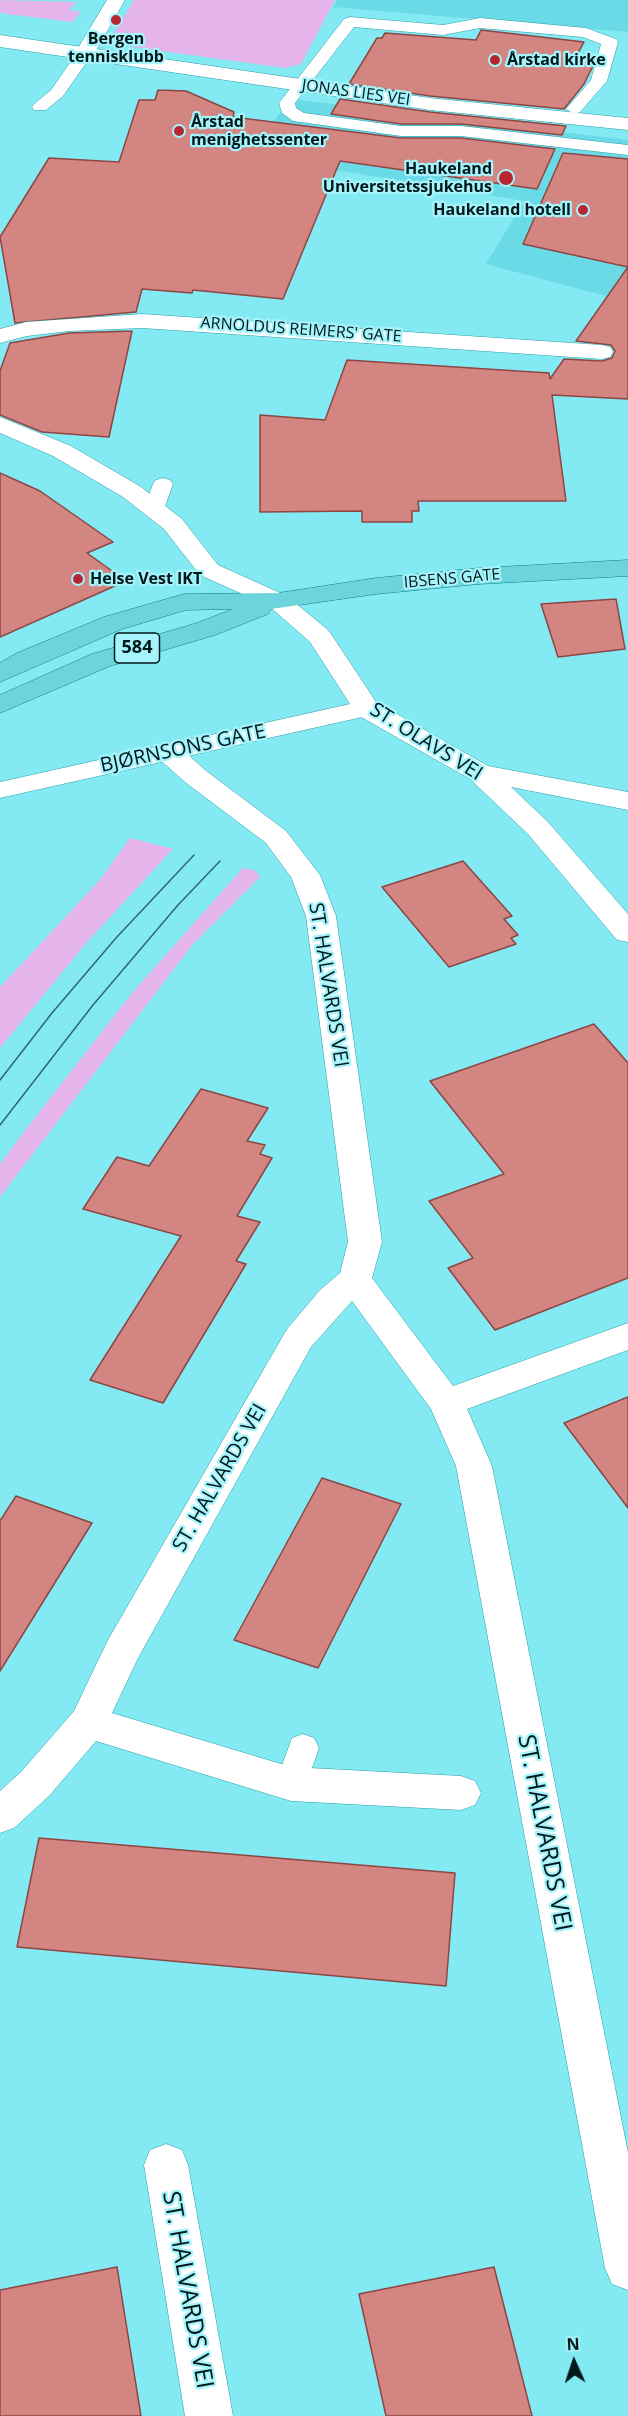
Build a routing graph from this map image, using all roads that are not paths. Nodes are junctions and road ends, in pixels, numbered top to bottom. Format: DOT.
graph roads {
  1 [pos="116,0"];
  2 [pos="0,41"];
  3 [pos="85,53"];
  4 [pos="298,85"];
  5 [pos="40,107"];
  6 [pos="574,109"];
  7 [pos="628,124"];
  8 [pos="628,150"];
  9 [pos="0,336"];
  10 [pos="534,347"];
  11 [pos="602,352"];
  12 [pos="555,356"];
  13 [pos="0,424"];
  14 [pos="163,484"];
  15 [pos="154,509"];
  16 [pos="628,568"];
  17 [pos="278,601"];
  18 [pos="0,674"];
  19 [pos="0,705"];
  20 [pos="366,708"];
  21 [pos="168,752"];
  22 [pos="480,773"];
  23 [pos="0,790"];
  24 [pos="628,801"];
  25 [pos="628,933"];
  26 [pos="355,1279"];
  27 [pos="628,1336"];
  28 [pos="446,1403"];
  29 [pos="88,1722"];
  30 [pos="461,1793"];
  31 [pos="0,1816"];
  32 [pos="165,2165"];
  33 [pos="628,2268"];
  34 [pos="209,2416"];
  1 -- 3 [label="street"];
  2 -- 3 [label="street, JONAS LIES VEI"];
  3 -- 4 [label="street, JONAS LIES VEI"];
  3 -- 5 [label="lane"];
  4 -- 6 [label="lane"];
  4 -- 7 [label="street, JONAS LIES VEI"];
  4 -- 8 [label="lane"];
  9 -- 10 [label="street, ARNOLDUS REIMERS' GATE"];
  10 -- 11 [label="street, ARNOLDUS REIMERS' GATE"];
  10 -- 12 [label="lane"];
  13 -- 15 [label="street, ST. OLAVS VEI"];
  14 -- 15 [label="lane"];
  15 -- 17 [label="street, ST. OLAVS VEI"];
  16 -- 17 [label="main road, IBSENS GATE / 584"];
  17 -- 18 [label="main road, IBSENS GATE / 584"];
  17 -- 19 [label="main road, IBSENS GATE / 584"];
  17 -- 20 [label="street, ST. OLAVS VEI"];
  20 -- 21 [label="street, BJØRNSONS GATE"];
  20 -- 22 [label="street, ST. OLAVS VEI"];
  21 -- 23 [label="street, BJØRNSONS GATE"];
  21 -- 26 [label="street, ST. HALVARDS VEI"];
  22 -- 24 [label="street"];
  22 -- 25 [label="street, ST. OLAVS VEI"];
  26 -- 28 [label="street, ST. HALVARDS VEI"];
  26 -- 29 [label="street, ST. HALVARDS VEI"];
  27 -- 28 [label="street"];
  28 -- 33 [label="street, ST. HALVARDS VEI"];
  29 -- 30 [label="street"];
  29 -- 31 [label="street, ST. HALVARDS VEI"];
  32 -- 34 [label="street, ST. HALVARDS VEI"];
}
